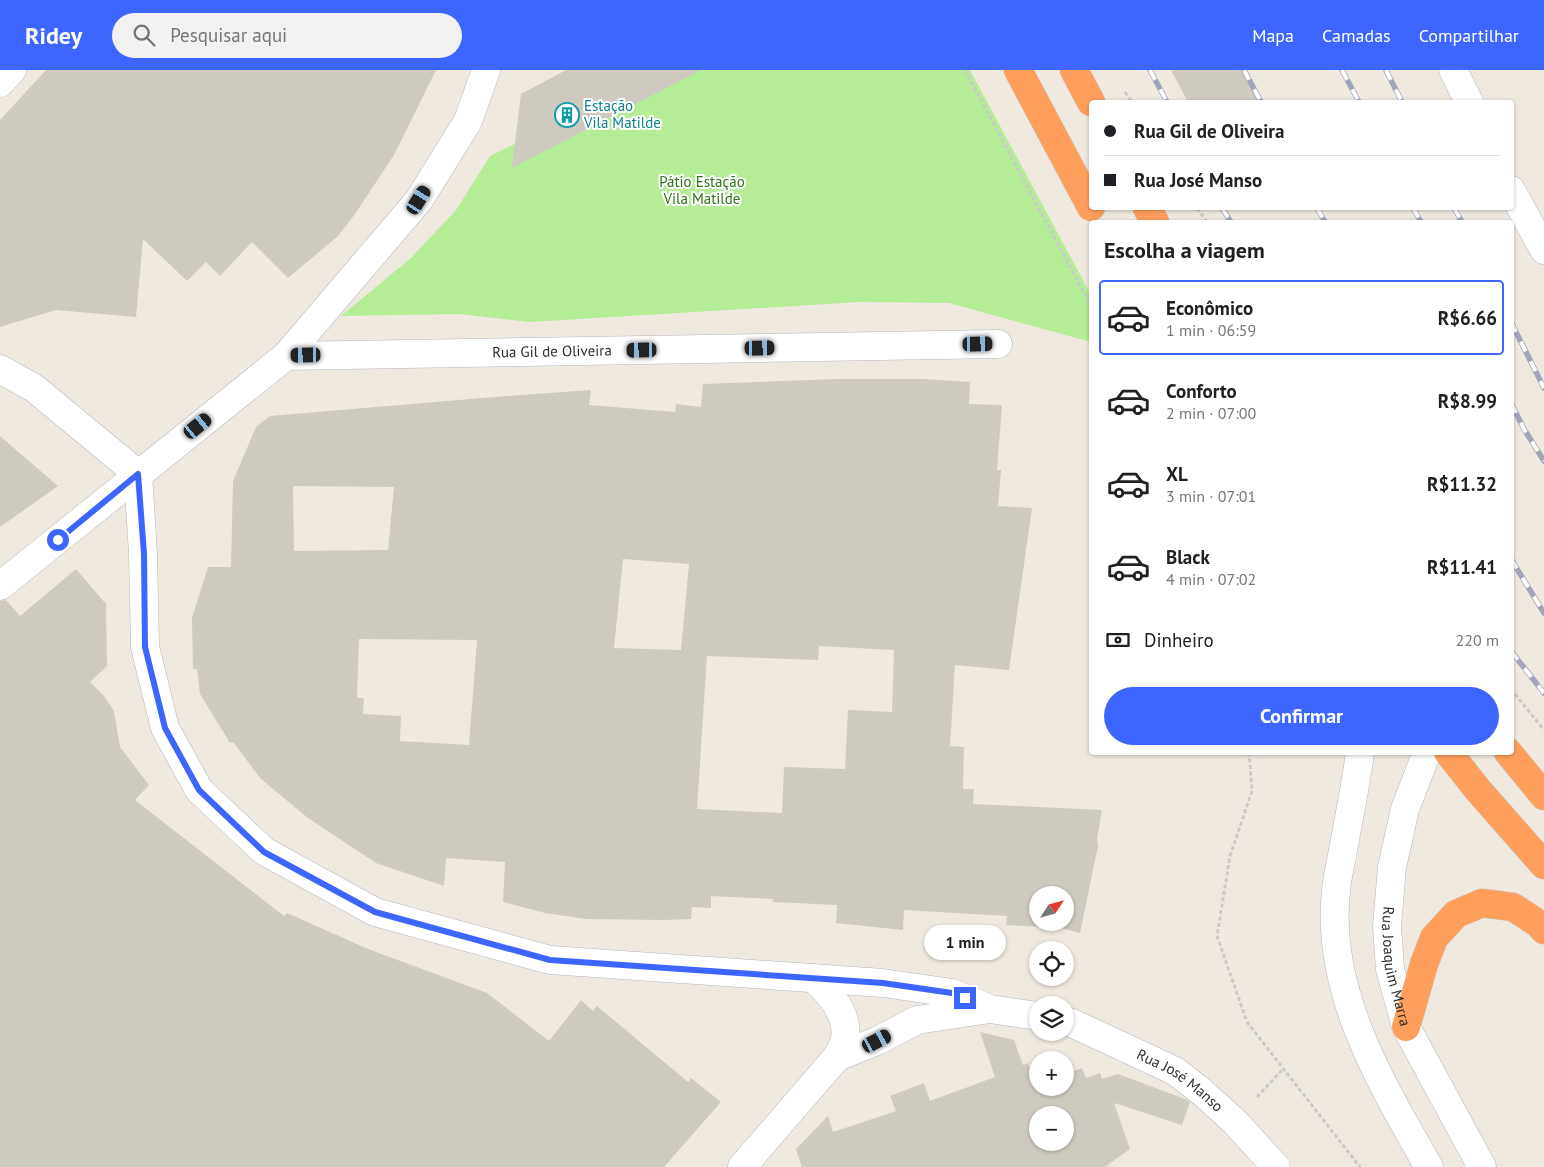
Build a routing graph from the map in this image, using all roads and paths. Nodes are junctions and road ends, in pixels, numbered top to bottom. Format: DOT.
graph roads {
  1 [pos="12,70"];
  2 [pos="486,70"];
  3 [pos="965,70"];
  4 [pos="1018,70"];
  5 [pos="1074,70"];
  6 [pos="1453,70"];
  7 [pos="0,83"];
  8 [pos="1090,100"];
  9 [pos="1468,100"];
  10 [pos="1514,195"];
  11 [pos="1089,203"];
  12 [pos="1544,250"];
  13 [pos="1089,302"];
  14 [pos="998,344"];
  15 [pos="286,356"];
  16 [pos="0,369"];
  17 [pos="138,474"];
  18 [pos="0,586"];
  19 [pos="1514,694"];
  20 [pos="1544,730"];
  21 [pos="1249,755"];
  22 [pos="1359,755"];
  23 [pos="1425,755"];
  24 [pos="1450,755"];
  25 [pos="1510,755"];
  26 [pos="1544,796"];
  27 [pos="1544,866"];
  28 [pos="1544,930"];
  29 [pos="814,978"];
  30 [pos="990,1009"];
  31 [pos="1029,1015"];
  32 [pos="1074,1024"];
  33 [pos="1406,1027"];
  34 [pos="837,1057"];
  35 [pos="742,1167"];
  36 [pos="1276,1167"];
  37 [pos="1360,1167"];
  38 [pos="1429,1167"];
  39 [pos="1482,1167"];
  1 -- 7 [label="street"];
  2 -- 15 [label="street"];
  3 -- 13 [label="path"];
  4 -- 11 [label="highway"];
  5 -- 8 [label="highway"];
  6 -- 9 [label="street"];
  10 -- 12 [label="street"];
  14 -- 15 [label="street, Rua Gil de Oliveira"];
  15 -- 17 [label="street"];
  16 -- 17 [label="street"];
  17 -- 18 [label="street"];
  17 -- 29 [label="street"];
  19 -- 20 [label="path"];
  21 -- 37 [label="path"];
  22 -- 38 [label="street"];
  23 -- 33 [label="street, Rua Joaquim Marra"];
  24 -- 27 [label="highway"];
  25 -- 26 [label="highway"];
  28 -- 33 [label="highway"];
  29 -- 30 [label="street"];
  29 -- 34 [label="street"];
  30 -- 31 [label="street"];
  30 -- 34 [label="street"];
  32 -- 36 [label="street, Rua José Manso"];
  33 -- 39 [label="street, Rua Joaquim Marra"];
  34 -- 35 [label="street"];
}
